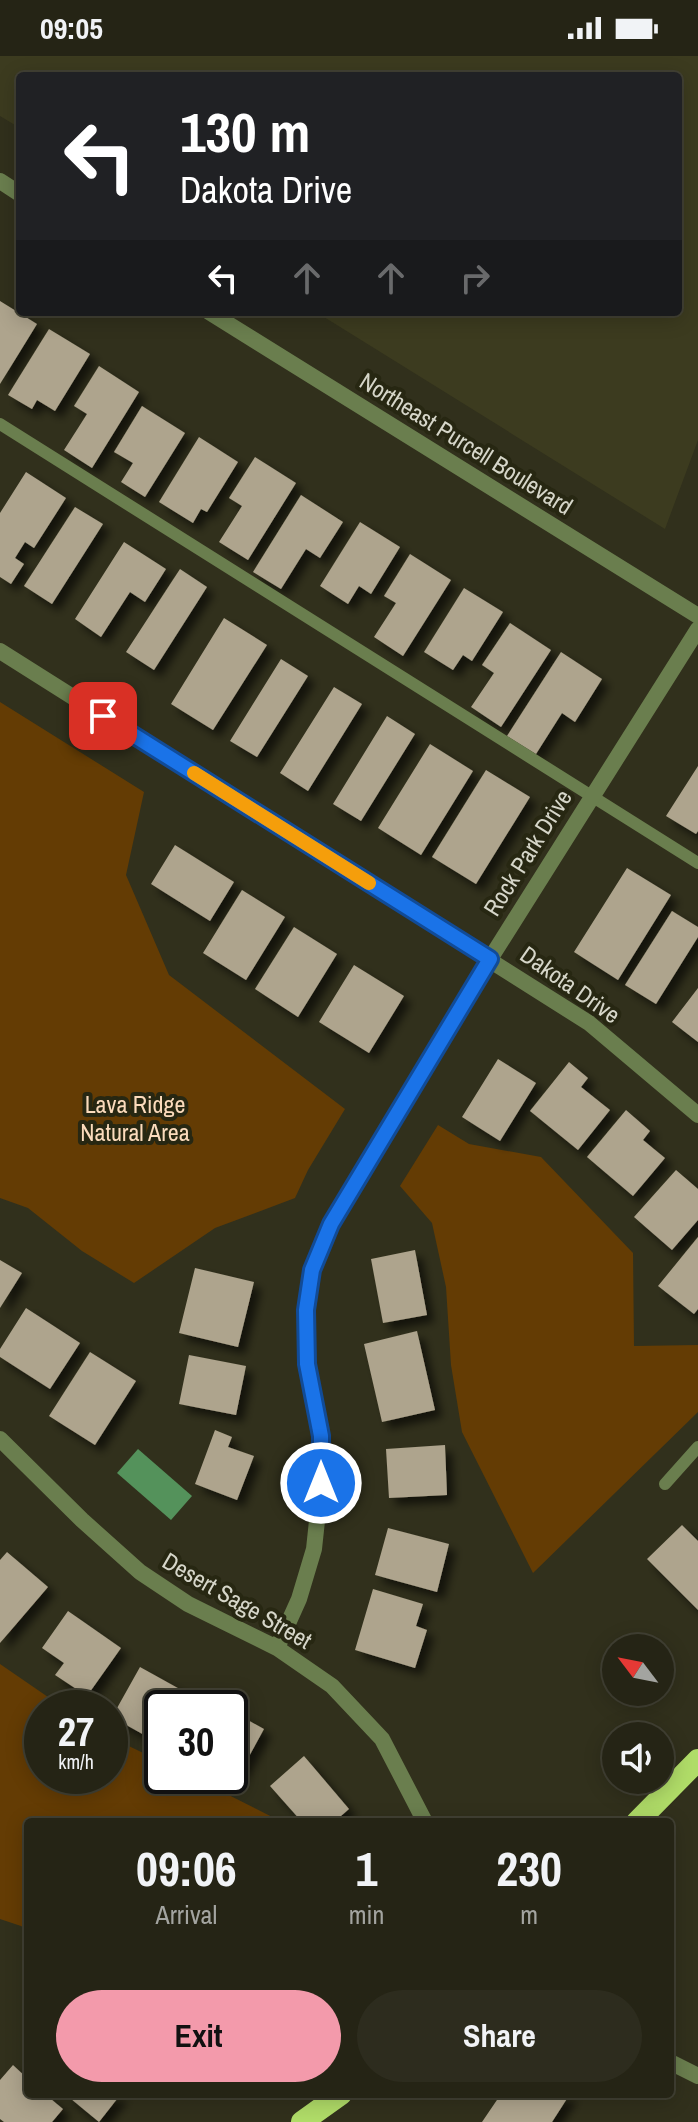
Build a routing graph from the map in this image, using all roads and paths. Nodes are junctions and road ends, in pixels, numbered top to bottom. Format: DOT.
graph roads {
  1 [pos="215,316"];
  2 [pos="0,424"];
  3 [pos="698,616"];
  4 [pos="698,629"];
  5 [pos="0,651"];
  6 [pos="592,796"];
  7 [pos="698,863"];
  8 [pos="490,959"];
  9 [pos="698,1115"];
  10 [pos="0,1439"];
  11 [pos="698,1447"];
  12 [pos="665,1484"];
  13 [pos="277,1648"];
  14 [pos="698,1760"];
  15 [pos="423,1818"];
  16 [pos="641,1818"];
  17 [pos="674,2064"];
  18 [pos="698,2076"];
  19 [pos="335,2098"];
  20 [pos="302,2122"];
  1 -- 3 [label="street, Northeast Purcell Boulevard"];
  2 -- 6 [label="lane"];
  4 -- 6 [label="street, Rock Park Drive"];
  5 -- 8 [label="street, Dakota Drive"];
  6 -- 7 [label="lane"];
  6 -- 8 [label="street, Rock Park Drive"];
  8 -- 9 [label="street, Dakota Drive"];
  8 -- 13 [label="street, Rock Park Drive"];
  10 -- 13 [label="street, Desert Sage Street"];
  11 -- 12 [label="lane"];
  13 -- 15 [label="street, Desert Sage Street"];
  14 -- 16 [label="highway"];
  17 -- 18 [label="street"];
  19 -- 20 [label="highway"];
}
